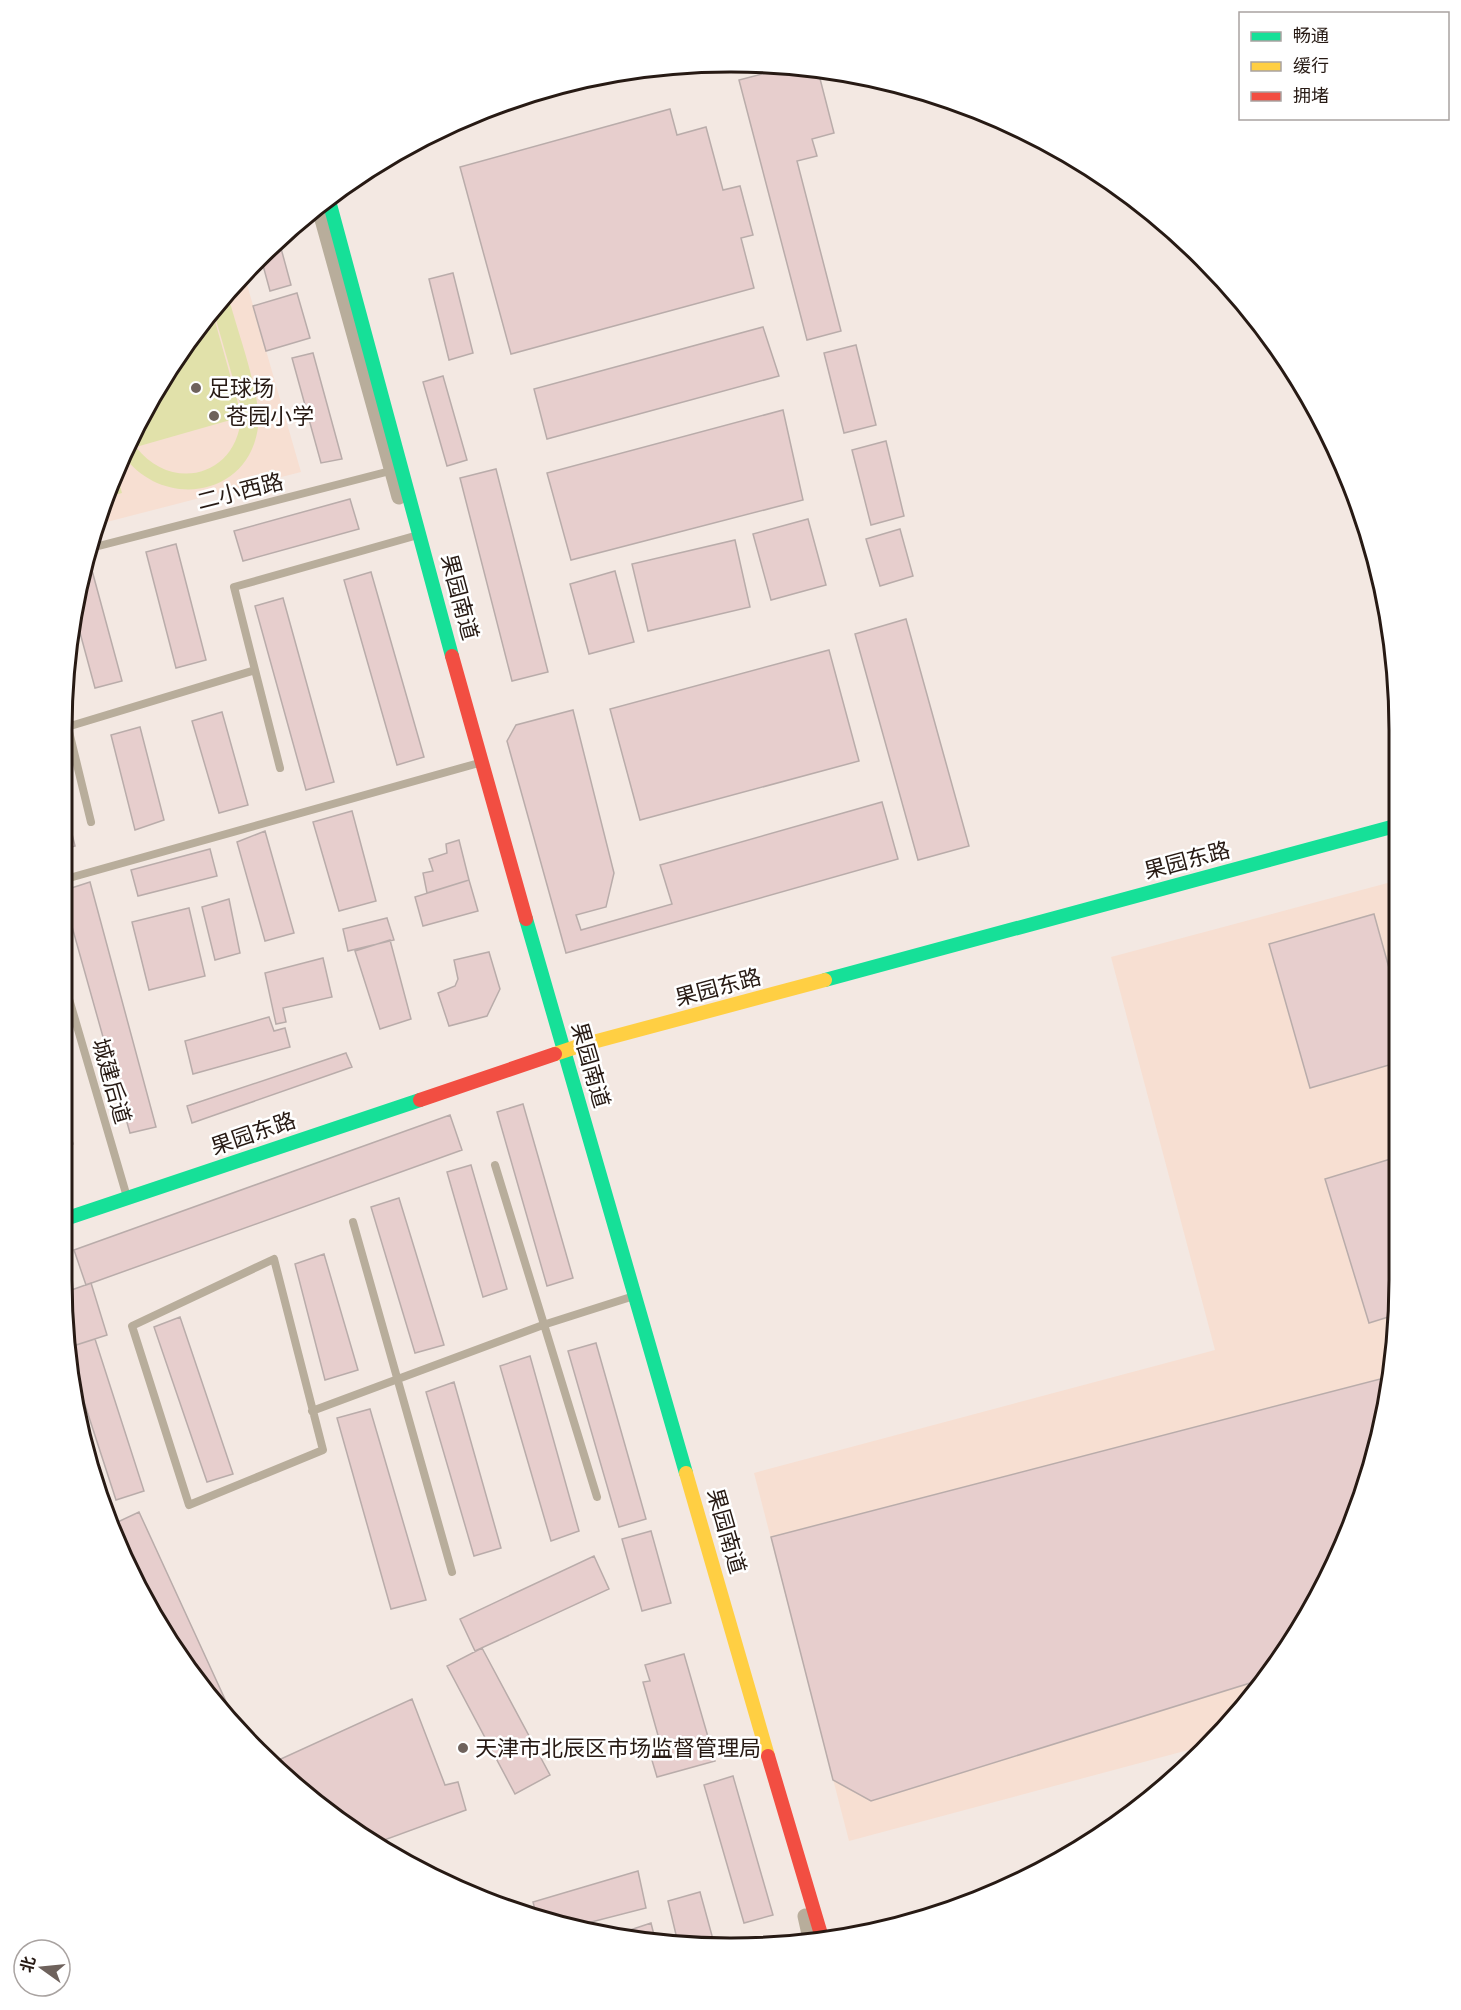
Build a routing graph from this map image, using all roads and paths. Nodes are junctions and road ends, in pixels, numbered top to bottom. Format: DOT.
graph roads {
  1 [pos="331,208"];
  2 [pos="321,215"];
  3 [pos="397,469"];
  4 [pos="415,536"];
  5 [pos="98,546"];
  6 [pos="255,670"];
  7 [pos="72,726"];
  8 [pos="72,744"];
  9 [pos="478,764"];
  10 [pos="280,768"];
  11 [pos="1389,816"];
  12 [pos="91,822"];
  13 [pos="1389,828"];
  14 [pos="72,877"];
  15 [pos="72,1009"];
  16 [pos="558,1046"];
  17 [pos="495,1165"];
  18 [pos="126,1192"];
  19 [pos="72,1206"];
  20 [pos="72,1216"];
  21 [pos="353,1222"];
  22 [pos="631,1297"];
  23 [pos="543,1325"];
  24 [pos="397,1380"];
  25 [pos="312,1411"];
  26 [pos="597,1497"];
  27 [pos="452,1572"];
  28 [pos="820,1931"];
  29 [pos="808,1933"];
  1 -- 3 [label="street, 果园南道"];
  2 -- 3 [label="street, 果园南道"];
  3 -- 4 [label="street, 果园南道"];
  3 -- 5 [label="lane, 二小西路"];
  4 -- 6 [label="lane"];
  4 -- 9 [label="street, 果园南道"];
  6 -- 7 [label="lane"];
  6 -- 10 [label="lane"];
  8 -- 12 [label="lane"];
  9 -- 14 [label="lane"];
  9 -- 16 [label="street, 果园南道"];
  11 -- 16 [label="street, 果园东路"];
  13 -- 16 [label="street, 果园东路"];
  15 -- 18 [label="lane, 城建后道"];
  16 -- 18 [label="street, 果园东路"];
  16 -- 22 [label="street, 果园南道"];
  17 -- 23 [label="lane"];
  18 -- 19 [label="street, 果园东路"];
  18 -- 20 [label="street, 果园东路"];
  21 -- 24 [label="lane"];
  22 -- 23 [label="lane"];
  22 -- 28 [label="street, 果园南道"];
  22 -- 29 [label="street, 果园南道"];
  23 -- 24 [label="lane"];
  23 -- 26 [label="lane"];
  24 -- 25 [label="lane"];
  24 -- 27 [label="lane"];
  25 -- 25 [label="lane"];
}
